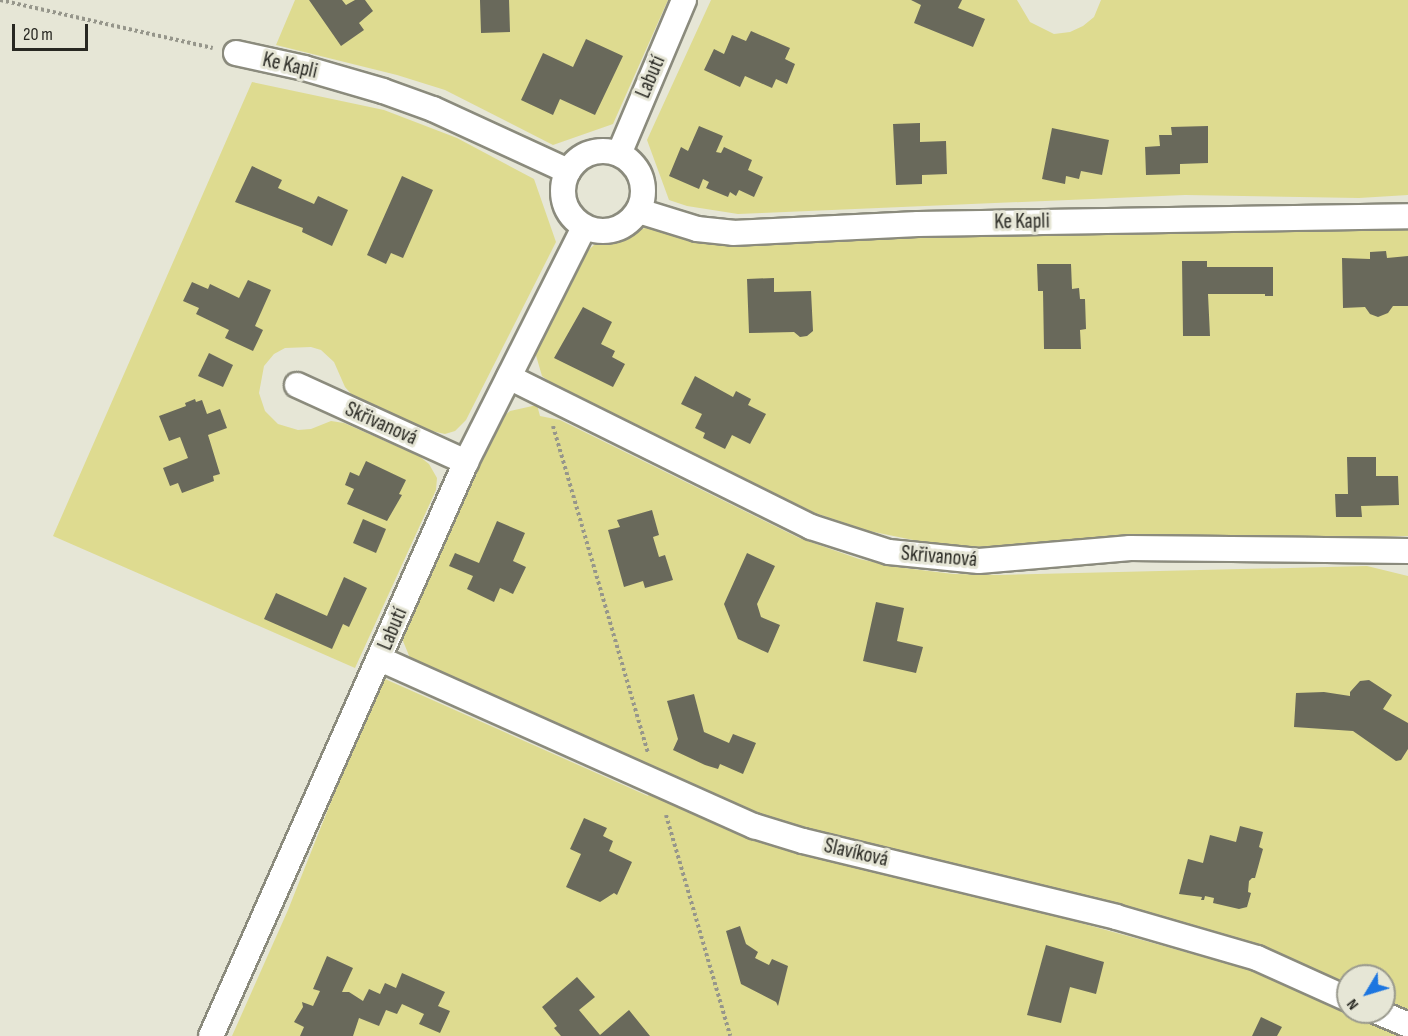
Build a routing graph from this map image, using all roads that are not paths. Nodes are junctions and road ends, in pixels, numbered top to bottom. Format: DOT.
graph roads {
  1 [pos="684,0"];
  2 [pos="236,53"];
  3 [pos="619,154"];
  4 [pos="568,171"];
  5 [pos="639,211"];
  6 [pos="1408,216"];
  7 [pos="584,227"];
  8 [pos="509,377"];
  9 [pos="297,385"];
  10 [pos="466,462"];
  11 [pos="1408,551"];
  12 [pos="380,659"];
  13 [pos="1336,994"];
  14 [pos="211,1036"];
  1 -- 3 [label="street, Labutí"];
  2 -- 4 [label="street, Ke Kapli"];
  3 -- 4 [label="street"];
  3 -- 5 [label="street"];
  4 -- 7 [label="street"];
  5 -- 6 [label="street, Ke Kapli"];
  5 -- 7 [label="street"];
  7 -- 8 [label="street, Labutí"];
  8 -- 10 [label="street, Labutí"];
  8 -- 11 [label="street, Skřivanová"];
  9 -- 10 [label="street, Skřivanová"];
  10 -- 12 [label="street, Labutí"];
  12 -- 13 [label="street, Slavíková"];
  12 -- 14 [label="street, Labutí"];
}
